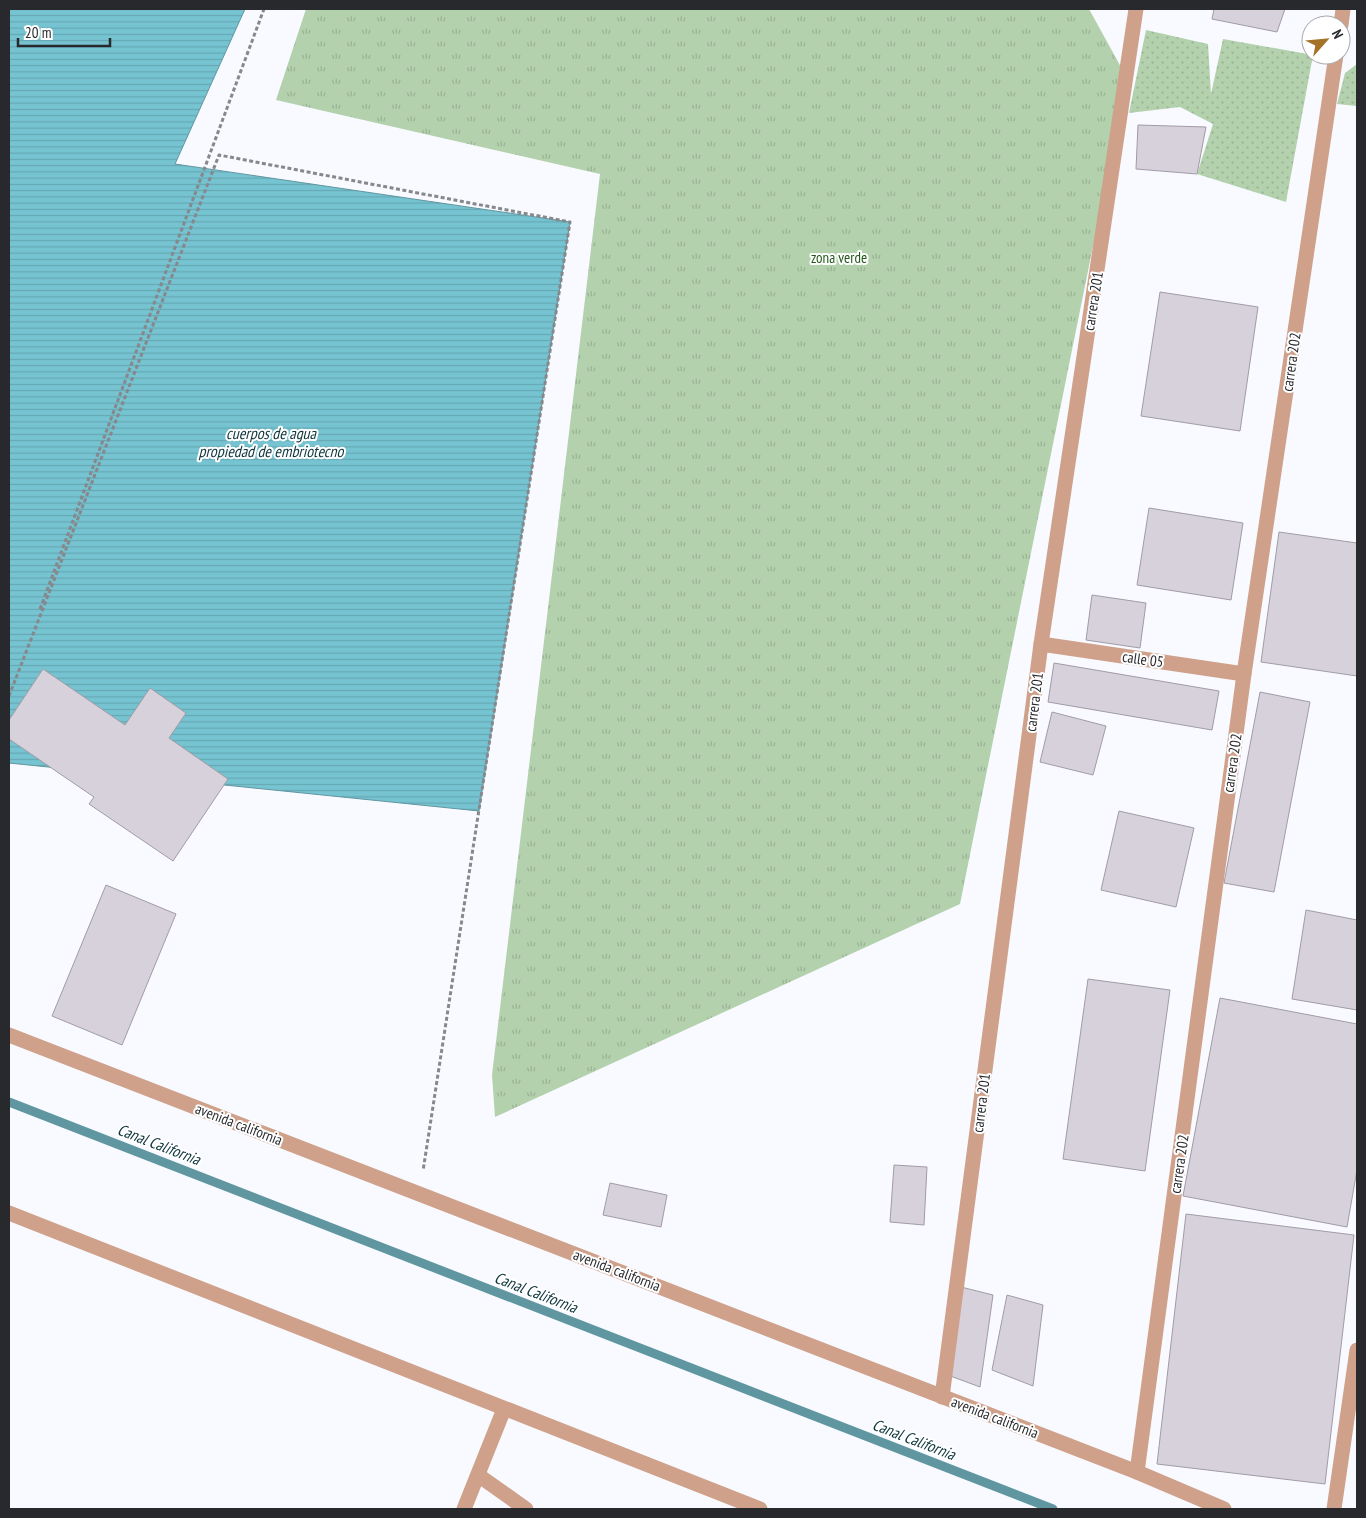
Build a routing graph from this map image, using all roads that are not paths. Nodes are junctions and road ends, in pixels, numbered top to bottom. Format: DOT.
graph roads {
  1 [pos="1136,9"];
  2 [pos="1335,65"];
  3 [pos="1041,644"];
  4 [pos="1244,674"];
  5 [pos="9,1035"];
  6 [pos="9,1213"];
  7 [pos="1357,1350"];
  8 [pos="942,1396"];
  9 [pos="504,1408"];
  10 [pos="1137,1472"];
  11 [pos="478,1475"];
  12 [pos="464,1509"];
  13 [pos="526,1509"];
  14 [pos="760,1509"];
  15 [pos="1224,1509"];
  16 [pos="1334,1509"];
  1 -- 3 [label="street, carrera 201"];
  2 -- 4 [label="street, carrera 202"];
  3 -- 4 [label="street, calle 05"];
  3 -- 8 [label="street, carrera 201"];
  4 -- 10 [label="street, carrera 202"];
  5 -- 8 [label="street, avenida california"];
  6 -- 9 [label="street"];
  7 -- 16 [label="street"];
  8 -- 10 [label="street, avenida california"];
  9 -- 11 [label="street"];
  9 -- 14 [label="street"];
  10 -- 15 [label="street, avenida california"];
  11 -- 12 [label="street"];
  11 -- 13 [label="street"];
}
